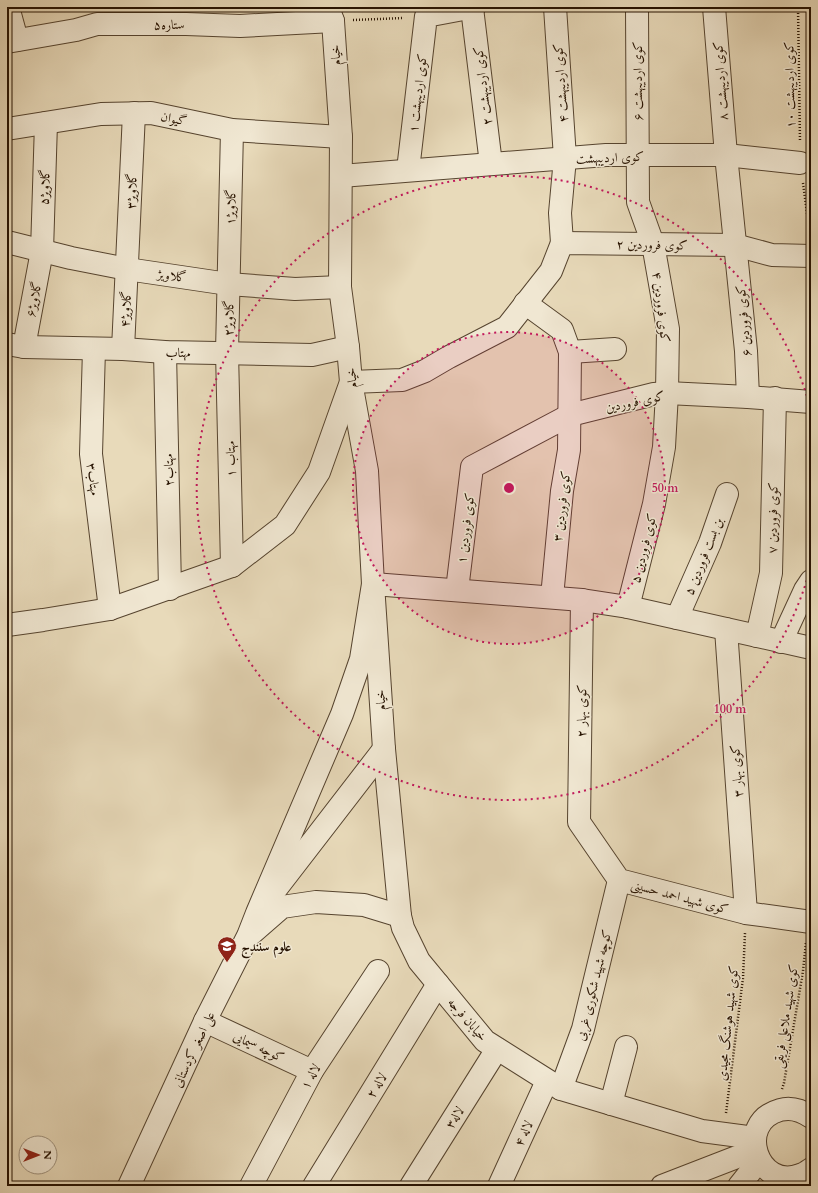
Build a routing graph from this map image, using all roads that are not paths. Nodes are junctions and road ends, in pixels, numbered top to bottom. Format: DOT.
graph roads {
  1 [pos="8,7"];
  2 [pos="473,7"];
  3 [pos="555,7"];
  4 [pos="637,7"];
  5 [pos="714,7"];
  6 [pos="330,14"];
  7 [pos="95,16"];
  8 [pos="185,16"];
  9 [pos="12,41"];
  10 [pos="134,113"];
  11 [pos="46,123"];
  12 [pos="7,130"];
  13 [pos="232,130"];
  14 [pos="341,137"];
  15 [pos="637,155"];
  16 [pos="726,155"];
  17 [pos="565,158"];
  18 [pos="800,163"];
  19 [pos="491,164"];
  20 [pos="408,170"];
  21 [pos="341,176"];
  22 [pos="7,242"];
  23 [pos="562,244"];
  24 [pos="654,244"];
  25 [pos="735,245"];
  26 [pos="42,251"];
  27 [pos="811,256"];
  28 [pos="127,269"];
  29 [pos="228,284"];
  30 [pos="340,287"];
  31 [pos="525,303"];
  32 [pos="15,346"];
  33 [pos="348,347"];
  34 [pos="94,348"];
  35 [pos="122,349"];
  36 [pos="615,349"];
  37 [pos="166,352"];
  38 [pos="228,352"];
  39 [pos="570,352"];
  40 [pos="351,382"];
  41 [pos="667,393"];
  42 [pos="748,397"];
  43 [pos="775,398"];
  44 [pos="811,402"];
  45 [pos="570,415"];
  46 [pos="472,467"];
  47 [pos="727,494"];
  48 [pos="232,566"];
  49 [pos="811,581"];
  50 [pos="373,584"];
  51 [pos="170,589"];
  52 [pos="457,590"];
  53 [pos="552,598"];
  54 [pos="582,600"];
  55 [pos="628,607"];
  56 [pos="110,609"];
  57 [pos="677,618"];
  58 [pos="7,624"];
  59 [pos="726,629"];
  60 [pos="757,636"];
  61 [pos="781,642"];
  62 [pos="811,648"];
  63 [pos="384,749"];
  64 [pos="579,822"];
  65 [pos="619,880"];
  66 [pos="256,913"];
  67 [pos="746,913"];
  68 [pos="400,916"];
  69 [pos="809,922"];
  70 [pos="248,936"];
  71 [pos="378,971"];
  72 [pos="438,984"];
  73 [pos="205,1021"];
  74 [pos="626,1047"];
  75 [pos="497,1049"];
  76 [pos="312,1071"];
  77 [pos="554,1085"];
  78 [pos="610,1104"];
  79 [pos="811,1117"];
  80 [pos="756,1150"];
  81 [pos="811,1169"];
  82 [pos="129,1186"];
  83 [pos="251,1186"];
  84 [pos="314,1186"];
  85 [pos="411,1186"];
  86 [pos="499,1186"];
  87 [pos="662,1186"];
  88 [pos="739,1186"];
  1 -- 9 [label="street"];
  2 -- 19 [label="street, کوی اردیبهشت ۲"];
  2 -- 20 [label="street, کوی اردیبهشت ۱"];
  3 -- 17 [label="street, کوی اردیبهشت ۴"];
  4 -- 15 [label="street, کوی اردیبهشت ۶"];
  5 -- 16 [label="street, کوی اردیبهشت ۸"];
  6 -- 8 [label="street, ستاره۵"];
  6 -- 14 [label="street, خیام"];
  7 -- 8 [label="street, ستاره۵"];
  7 -- 9 [label="street, ستاره۵"];
  10 -- 11 [label="street, گیوان"];
  10 -- 13 [label="street, گیوان"];
  10 -- 28 [label="street, گلاویژ۳"];
  11 -- 12 [label="street, گیوان"];
  11 -- 26 [label="street, گلاویژ۵"];
  13 -- 14 [label="street, گیوان"];
  13 -- 29 [label="street, گلاویژ۱"];
  14 -- 21 [label="street, خیام"];
  15 -- 16 [label="street, کوی اردیبهشت"];
  15 -- 17 [label="street, کوی اردیبهشت"];
  15 -- 24 [label="street, کوی اردیبهشت ۶"];
  16 -- 18 [label="street, کوی اردیبهشت"];
  16 -- 25 [label="street, کوی اردیبهشت ۸"];
  17 -- 19 [label="street, کوی اردیبهشت"];
  17 -- 23 [label="street, کوی اردیبهشت ۴"];
  19 -- 20 [label="street, کوی اردیبهشت"];
  20 -- 21 [label="street, کوی اردیبهشت"];
  21 -- 30 [label="street, خیام"];
  22 -- 26 [label="street, گلاویژ"];
  23 -- 24 [label="street, کوی فروردین ۲"];
  23 -- 31 [label="street"];
  24 -- 25 [label="street, کوی فروردین ۲"];
  24 -- 41 [label="street, کوی فروردین ۴"];
  25 -- 27 [label="street, کوی فروردین ۲"];
  25 -- 42 [label="street, کوی فروردین ۶"];
  26 -- 28 [label="street, گلاویژ"];
  26 -- 32 [label="street, گلاویژ۶"];
  28 -- 29 [label="street, گلاویژ"];
  28 -- 35 [label="street, گلاویژ۴"];
  29 -- 30 [label="street, گلاویژ"];
  29 -- 38 [label="street, گلاویژ۲"];
  30 -- 33 [label="street, خیام"];
  31 -- 39 [label="street"];
  31 -- 40 [label="street"];
  32 -- 34 [label="street, مهتاب"];
  33 -- 38 [label="street, مهتاب"];
  33 -- 40 [label="street, خیام"];
  34 -- 35 [label="street, مهتاب"];
  34 -- 56 [label="street, مهتاب۳"];
  35 -- 37 [label="street, مهتاب"];
  36 -- 39 [label="street"];
  37 -- 38 [label="street, مهتاب"];
  37 -- 51 [label="street, مهتاب۲"];
  38 -- 48 [label="street, مهتاب ۱"];
  39 -- 45 [label="street"];
  40 -- 48 [label="street"];
  40 -- 50 [label="street, خیام"];
  41 -- 42 [label="street, کوی فروردین"];
  41 -- 45 [label="street, کوی فروردین"];
  41 -- 55 [label="street, کوی فروردین ۵"];
  42 -- 43 [label="street, کوی فروردین"];
  43 -- 44 [label="street, کوی فروردین"];
  43 -- 60 [label="street, کوی فروردین ۷"];
  45 -- 46 [label="street, کوی فروردین"];
  45 -- 53 [label="street, کوی فروردین ۳"];
  46 -- 52 [label="street, کوی فروردین ۱"];
  47 -- 57 [label="street, بن بست فروردین ۵"];
  48 -- 51 [label="street"];
  49 -- 61 [label="street"];
  50 -- 52 [label="street"];
  50 -- 63 [label="street, خیام"];
  50 -- 66 [label="street"];
  51 -- 56 [label="street"];
  52 -- 53 [label="street"];
  53 -- 54 [label="street"];
  54 -- 55 [label="street"];
  54 -- 64 [label="street, کوی بهار ۲"];
  55 -- 57 [label="street"];
  56 -- 58 [label="street"];
  57 -- 59 [label="street"];
  59 -- 60 [label="street"];
  59 -- 67 [label="street, کوی بهار ۳"];
  60 -- 61 [label="street"];
  61 -- 62 [label="street"];
  63 -- 66 [label="street"];
  63 -- 68 [label="street, خیابان فرجه"];
  64 -- 65 [label="street, کوی شهید احمد حسینی"];
  65 -- 67 [label="street, کوی شهید احمد حسینی"];
  65 -- 77 [label="street, کوچه شهید شکوری غربی"];
  66 -- 70 [label="street, علی اصغر کردستانی"];
  67 -- 69 [label="street, کوی شهید احمد حسینی"];
  68 -- 70 [label="street"];
  68 -- 72 [label="street, خیابان فرجه"];
  70 -- 73 [label="street, علی اصغر کردستانی"];
  71 -- 76 [label="street, لاله ۱"];
  72 -- 75 [label="street, خیابان فرجه"];
  72 -- 84 [label="street, لاله ۲"];
  73 -- 76 [label="street, کوچه سیمایی"];
  73 -- 82 [label="street, علی اصغر کردستانی"];
  74 -- 78 [label="street"];
  75 -- 77 [label="street, خیابان فرجه"];
  75 -- 85 [label="street, لاله۳"];
  76 -- 83 [label="street, لاله ۱"];
  77 -- 78 [label="street, خیابان فرجه"];
  77 -- 86 [label="street, لاله ۴"];
  78 -- 80 [label="street, خیابان فرجه"];
  79 -- 80 [label="street"];
  80 -- 81 [label="street"];
  80 -- 87 [label="street"];
  80 -- 88 [label="street"];
}
